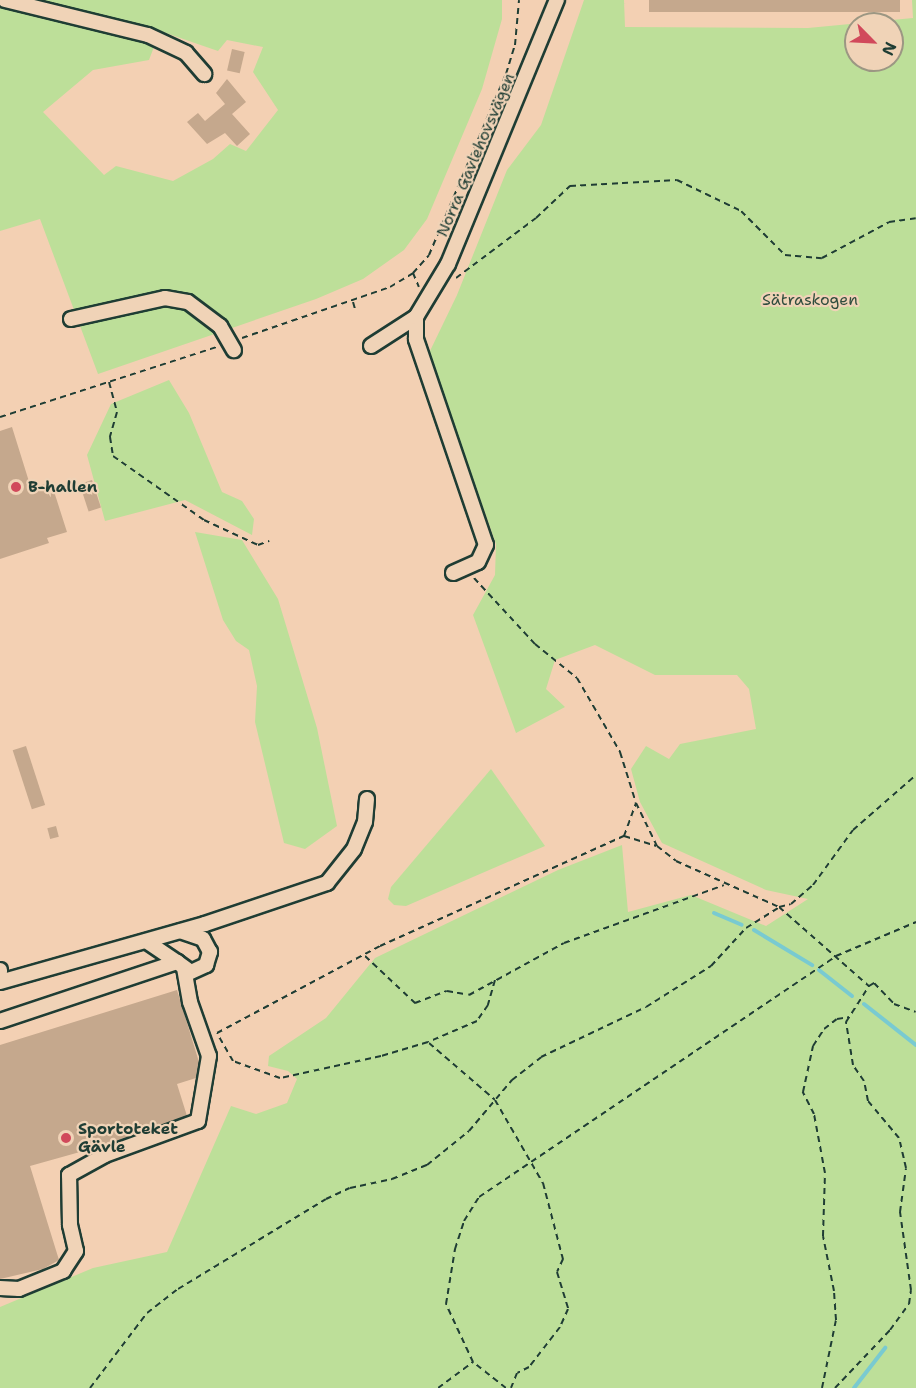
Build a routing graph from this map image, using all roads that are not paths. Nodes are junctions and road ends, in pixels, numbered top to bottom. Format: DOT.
graph roads {
  1 [pos="5,0"];
  2 [pos="557,0"];
  3 [pos="204,74"];
  4 [pos="416,317"];
  5 [pos="71,319"];
  6 [pos="233,346"];
  7 [pos="371,346"];
  8 [pos="453,573"];
  9 [pos="367,799"];
  10 [pos="180,931"];
  11 [pos="146,941"];
  12 [pos="181,965"];
  13 [pos="0,982"];
  14 [pos="0,1021"];
  15 [pos="0,1288"];
  1 -- 3 [label="street"];
  2 -- 4 [label="street, Norra Gavlehovsvägen"];
  4 -- 7 [label="street, Norra Gavlehovsvägen"];
  4 -- 8 [label="street"];
  5 -- 6 [label="street"];
  9 -- 10 [label="street"];
  10 -- 11 [label="street"];
  10 -- 12 [label="street"];
  11 -- 12 [label="street"];
  11 -- 13 [label="street"];
  12 -- 14 [label="street"];
  12 -- 15 [label="street"];
}
